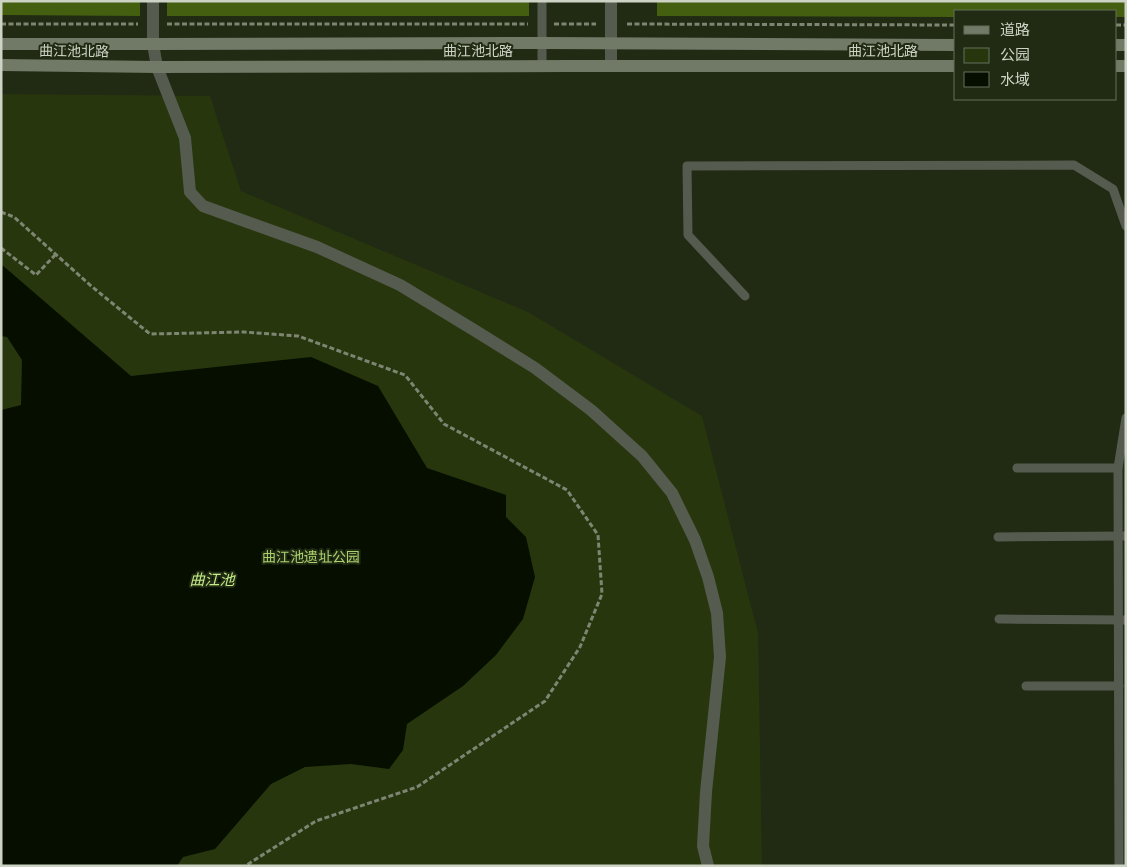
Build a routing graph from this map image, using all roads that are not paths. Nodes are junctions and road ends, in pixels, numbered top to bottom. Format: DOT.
graph roads {
  1 [pos="153,1"];
  2 [pos="542,1"];
  3 [pos="611,1"];
  4 [pos="542,43"];
  5 [pos="611,43"];
  6 [pos="1,44"];
  7 [pos="153,44"];
  8 [pos="954,45"];
  9 [pos="1,66"];
  10 [pos="542,66"];
  11 [pos="611,66"];
  12 [pos="954,66"];
  13 [pos="157,67"];
  14 [pos="1126,226"];
  15 [pos="745,296"];
  16 [pos="1126,418"];
  17 [pos="1017,468"];
  18 [pos="1118,468"];
  19 [pos="1122,536"];
  20 [pos="998,537"];
  21 [pos="999,618"];
  22 [pos="1122,620"];
  23 [pos="1026,686"];
  24 [pos="1119,686"];
  25 [pos="708,866"];
  26 [pos="1119,866"];
  1 -- 7 [label="street"];
  2 -- 4 [label="lane"];
  3 -- 5 [label="street"];
  4 -- 5 [label="main road, 曲江池北路"];
  4 -- 7 [label="main road, 曲江池北路"];
  4 -- 10 [label="lane"];
  5 -- 8 [label="main road, 曲江池北路"];
  5 -- 11 [label="street"];
  6 -- 7 [label="main road, 曲江池北路"];
  7 -- 13 [label="street"];
  9 -- 13 [label="main road, 曲江池北路"];
  10 -- 11 [label="main road, 曲江池北路"];
  10 -- 13 [label="main road, 曲江池北路"];
  11 -- 12 [label="main road, 曲江池北路"];
  13 -- 25 [label="street"];
  14 -- 15 [label="lane"];
  16 -- 18 [label="lane"];
  17 -- 18 [label="lane"];
  18 -- 19 [label="lane"];
  19 -- 20 [label="lane"];
  19 -- 22 [label="lane"];
  21 -- 22 [label="lane"];
  22 -- 24 [label="lane"];
  23 -- 24 [label="lane"];
  24 -- 26 [label="lane"];
}
